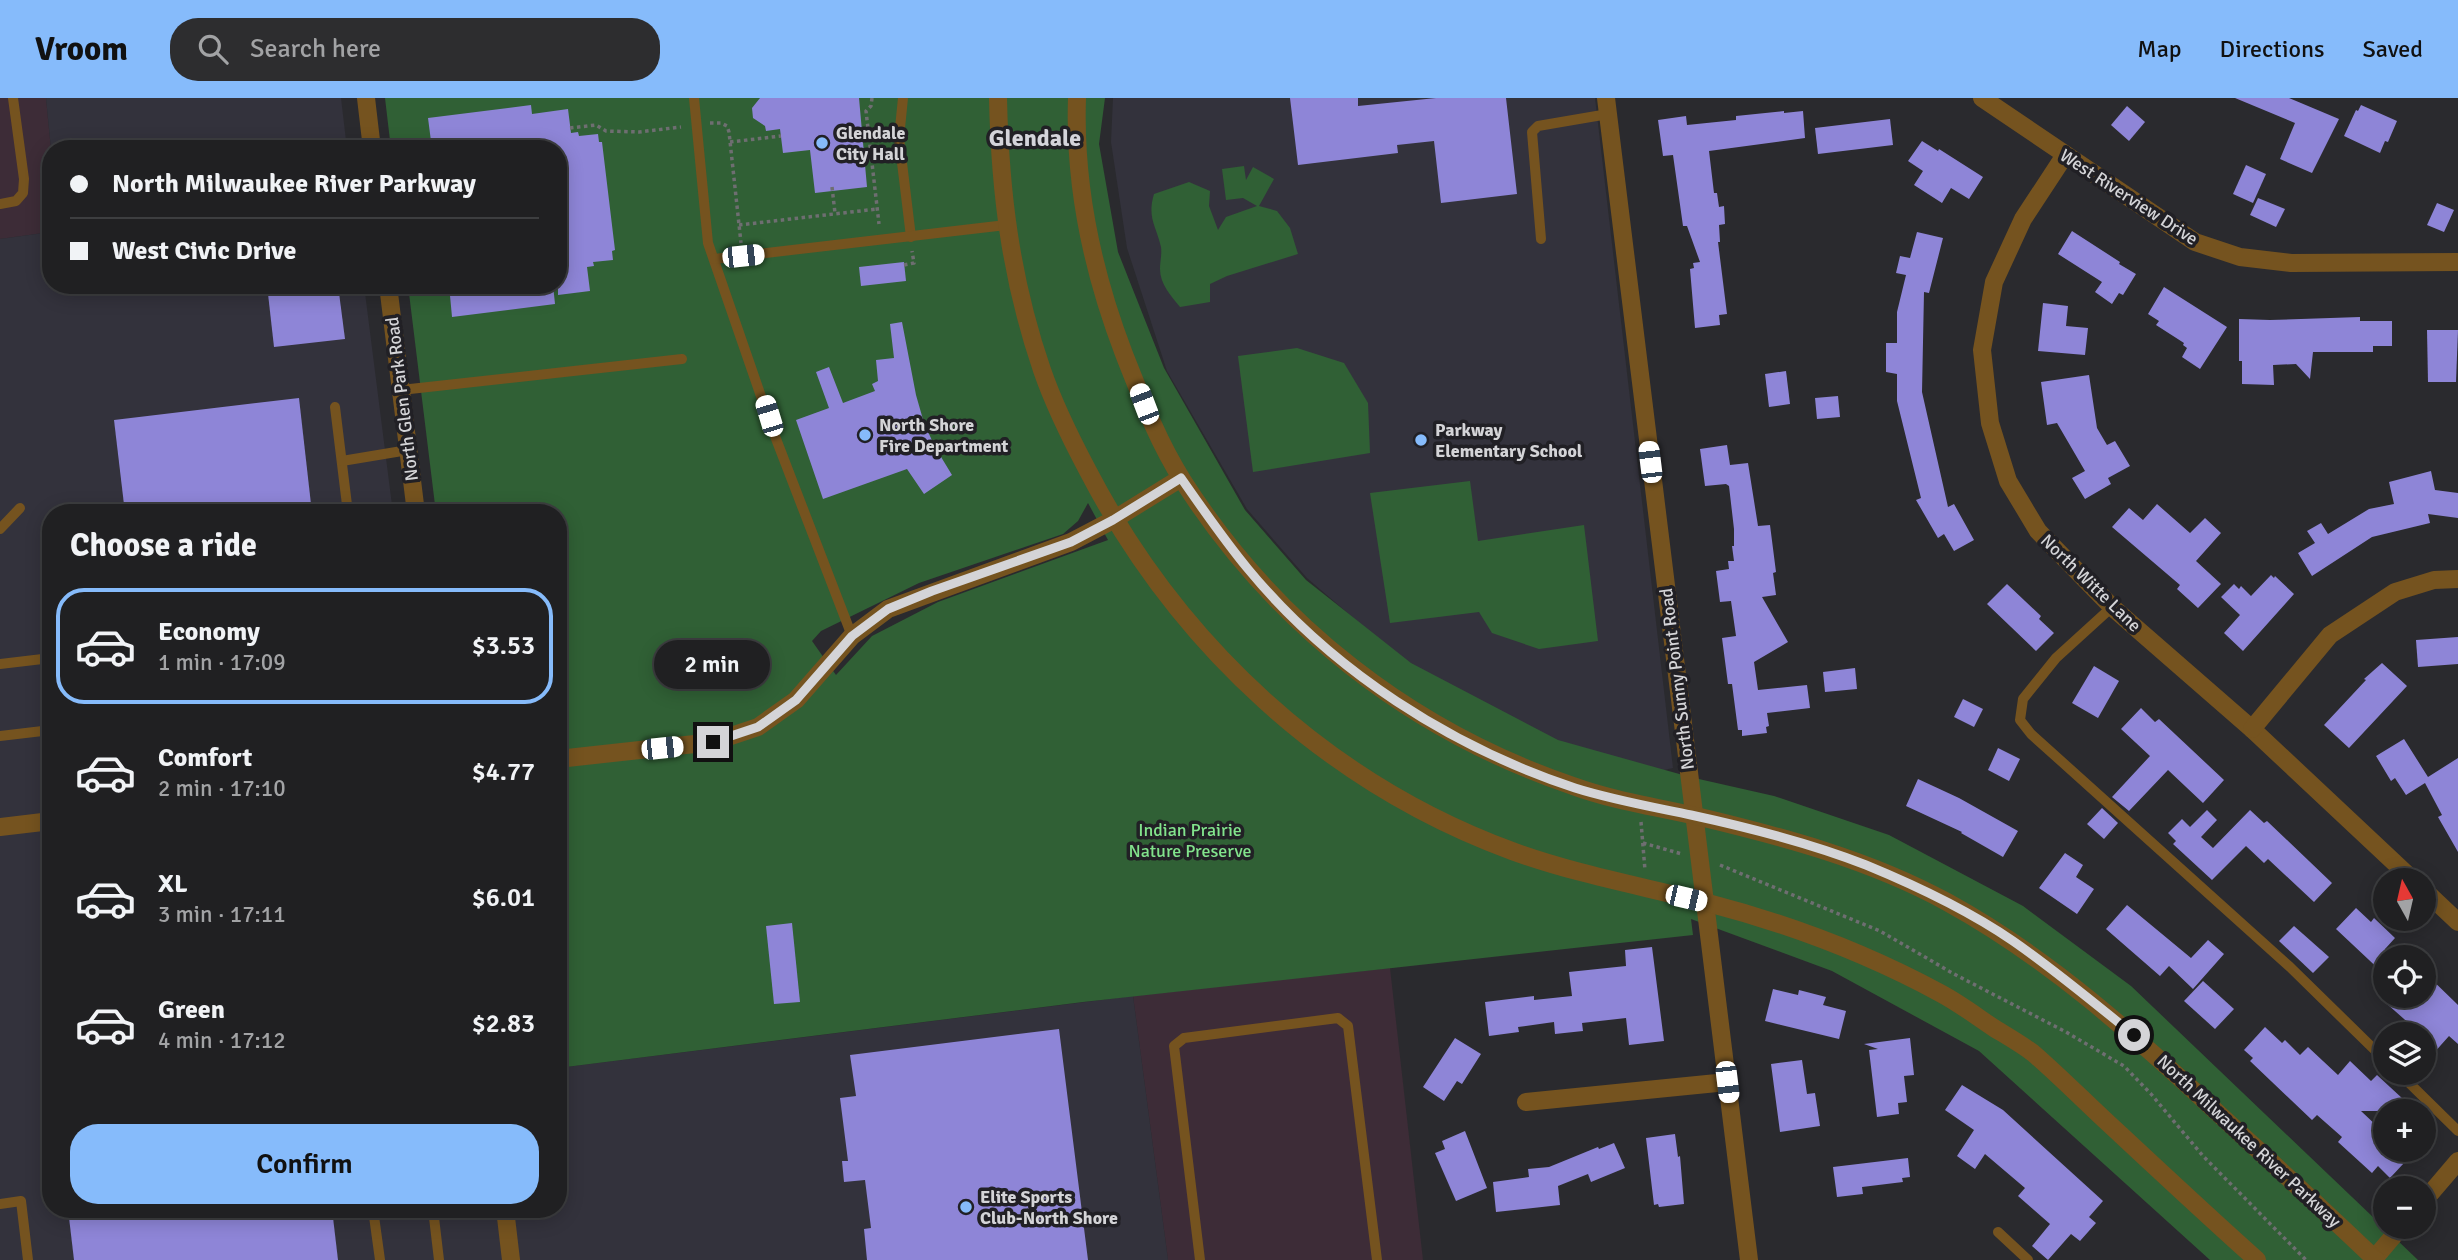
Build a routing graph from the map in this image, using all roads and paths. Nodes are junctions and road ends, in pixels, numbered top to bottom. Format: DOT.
graph roads {
  1 [pos="13,98"];
  2 [pos="366,98"];
  3 [pos="694,98"];
  4 [pos="872,98"];
  5 [pos="877,98"];
  6 [pos="903,98"];
  7 [pos="998,98"];
  8 [pos="1077,98"];
  9 [pos="1982,98"];
  10 [pos="1607,106"];
  11 [pos="570,128"];
  12 [pos="629,131"];
  13 [pos="781,136"];
  14 [pos="371,140"];
  15 [pos="730,142"];
  16 [pos="2064,155"];
  17 [pos="832,187"];
  18 [pos="0,204"];
  19 [pos="877,209"];
  20 [pos="835,214"];
  21 [pos="739,225"];
  22 [pos="1006,225"];
  23 [pos="879,226"];
  24 [pos="911,237"];
  25 [pos="1541,239"];
  26 [pos="902,251"];
  27 [pos="714,258"];
  28 [pos="2458,262"];
  29 [pos="904,265"];
  30 [pos="389,294"];
  31 [pos="682,359"];
  32 [pos="401,390"];
  33 [pos="335,407"];
  34 [pos="408,450"];
  35 [pos="342,461"];
  36 [pos="1181,478"];
  37 [pos="347,504"];
  38 [pos="415,504"];
  39 [pos="20,508"];
  40 [pos="1113,520"];
  41 [pos="0,529"];
  42 [pos="2458,579"];
  43 [pos="2112,607"];
  44 [pos="852,636"];
  45 [pos="42,659"];
  46 [pos="0,664"];
  47 [pos="2252,729"];
  48 [pos="42,731"];
  49 [pos="0,736"];
  50 [pos="567,758"];
  51 [pos="1640,815"];
  52 [pos="1693,816"];
  53 [pos="42,822"];
  54 [pos="0,827"];
  55 [pos="1643,843"];
  56 [pos="1700,859"];
  57 [pos="2400,868"];
  58 [pos="1646,872"];
  59 [pos="2436,901"];
  60 [pos="1705,902"];
  61 [pos="2458,922"];
  62 [pos="2373,1048"];
  63 [pos="1727,1082"];
  64 [pos="2411,1085"];
  65 [pos="1526,1102"];
  66 [pos="2458,1130"];
  67 [pos="2458,1161"];
  68 [pos="2436,1187"];
  69 [pos="0,1204"];
  70 [pos="374,1218"];
  71 [pos="433,1218"];
  72 [pos="506,1218"];
  73 [pos="1998,1232"];
  74 [pos="2391,1239"];
  75 [pos="2375,1259"];
  76 [pos="28,1260"];
  77 [pos="380,1260"];
  78 [pos="439,1260"];
  79 [pos="511,1260"];
  80 [pos="1200,1260"];
  81 [pos="1377,1260"];
  82 [pos="1749,1260"];
  83 [pos="2028,1260"];
  84 [pos="2257,1260"];
  1 -- 18 [label="lane"];
  2 -- 14 [label="street"];
  3 -- 27 [label="lane"];
  4 -- 5 [label="path"];
  4 -- 19 [label="path"];
  6 -- 24 [label="lane"];
  7 -- 22 [label="street"];
  8 -- 36 [label="street, North Milwaukee River Parkway"];
  9 -- 16 [label="street, West Riverview Drive"];
  10 -- 25 [label="lane"];
  10 -- 52 [label="street, North Sunny Point Road"];
  11 -- 12 [label="path"];
  13 -- 15 [label="path"];
  16 -- 28 [label="street, West Riverview Drive"];
  16 -- 43 [label="street, North Witte Lane"];
  17 -- 20 [label="path"];
  19 -- 20 [label="path"];
  19 -- 23 [label="path"];
  20 -- 21 [label="path"];
  22 -- 24 [label="lane"];
  22 -- 40 [label="street"];
  24 -- 27 [label="lane"];
  26 -- 29 [label="path"];
  27 -- 44 [label="lane"];
  30 -- 32 [label="street, North Glen Park Road"];
  31 -- 32 [label="lane"];
  32 -- 34 [label="street, North Glen Park Road"];
  33 -- 35 [label="lane"];
  34 -- 35 [label="lane"];
  34 -- 38 [label="street, North Glen Park Road"];
  35 -- 37 [label="lane"];
  36 -- 40 [label="street"];
  36 -- 52 [label="street, North Milwaukee River Parkway"];
  39 -- 41 [label="lane"];
  40 -- 44 [label="street"];
  40 -- 60 [label="street"];
  42 -- 47 [label="street"];
  43 -- 47 [label="street, North Witte Lane"];
  43 -- 62 [label="lane"];
  44 -- 50 [label="street"];
  45 -- 46 [label="lane"];
  47 -- 57 [label="street, North Witte Lane"];
  48 -- 49 [label="lane"];
  51 -- 55 [label="path"];
  52 -- 56 [label="street, North Sunny Point Road"];
  52 -- 75 [label="street, North Milwaukee River Parkway"];
  53 -- 54 [label="street"];
  55 -- 56 [label="path"];
  55 -- 58 [label="path"];
  56 -- 60 [label="street, North Sunny Point Road"];
  59 -- 61 [label="street"];
  60 -- 63 [label="street, North Sunny Point Road"];
  60 -- 84 [label="street"];
  63 -- 65 [label="street"];
  63 -- 82 [label="street, North Sunny Point Road"];
  64 -- 66 [label="lane"];
  67 -- 68 [label="street"];
  69 -- 76 [label="lane"];
  70 -- 77 [label="lane"];
  71 -- 78 [label="lane"];
  72 -- 79 [label="street"];
  73 -- 83 [label="lane"];
  74 -- 75 [label="street"];
  80 -- 81 [label="lane"];
}
